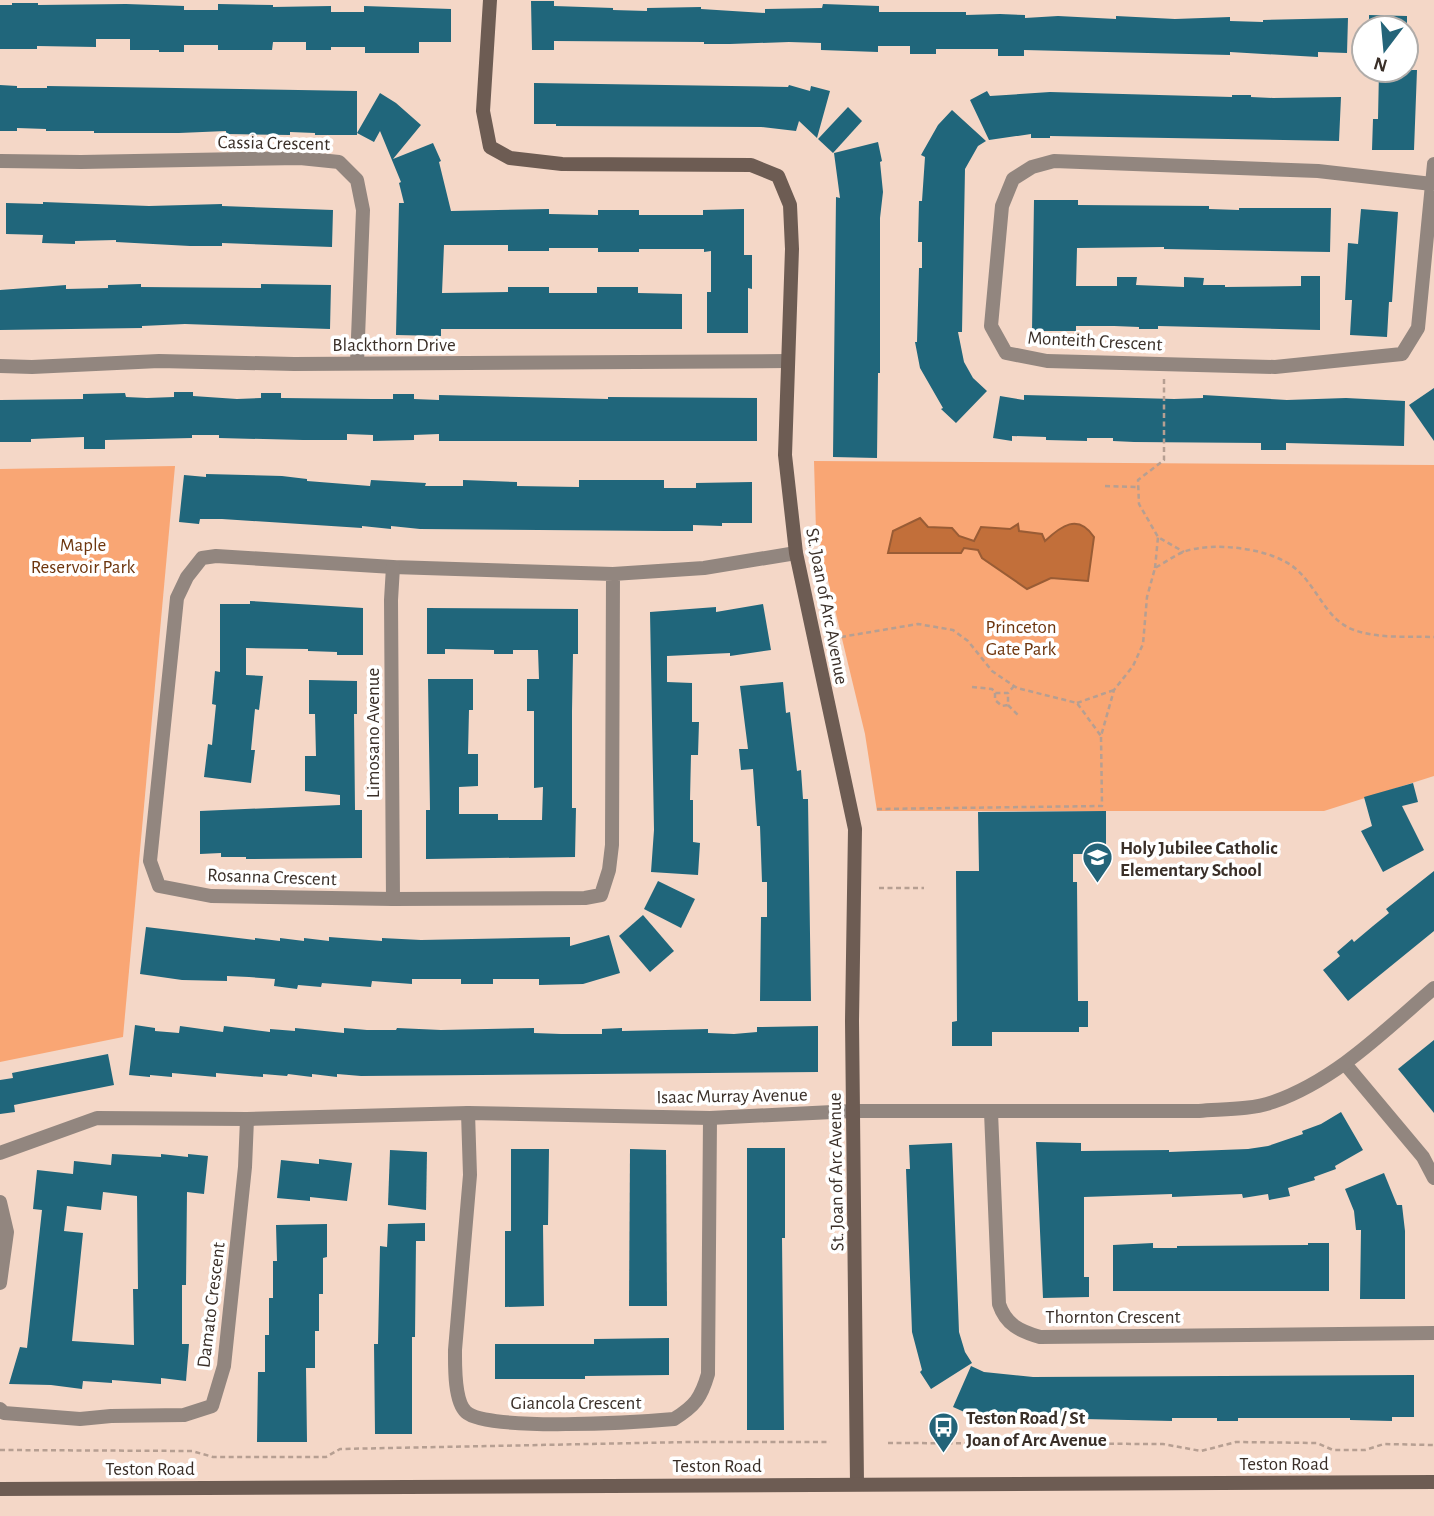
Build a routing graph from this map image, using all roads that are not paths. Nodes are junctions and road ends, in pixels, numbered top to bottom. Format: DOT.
graph roads {
  1 [pos="490,0"];
  2 [pos="0,160"];
  3 [pos="1434,164"];
  4 [pos="1432,184"];
  5 [pos="788,361"];
  6 [pos="357,363"];
  7 [pos="0,366"];
  8 [pos="796,553"];
  9 [pos="393,567"];
  10 [pos="613,574"];
  11 [pos="393,899"];
  12 [pos="1434,988"];
  13 [pos="1346,1065"];
  14 [pos="853,1111"];
  15 [pos="991,1112"];
  16 [pos="468,1113"];
  17 [pos="710,1118"];
  18 [pos="247,1119"];
  19 [pos="0,1153"];
  20 [pos="1434,1178"];
  21 [pos="0,1202"];
  22 [pos="0,1283"];
  23 [pos="1434,1333"];
  24 [pos="0,1409"];
  25 [pos="1434,1482"];
  26 [pos="857,1483"];
  27 [pos="0,1489"];
  1 -- 5 [label="street, St. Joan of Arc Avenue"];
  2 -- 6 [label="street, Cassia Crescent"];
  3 -- 4 [label="street, Monteith Crescent"];
  4 -- 4 [label="street, Monteith Crescent"];
  5 -- 6 [label="street, Blackthorn Drive"];
  5 -- 8 [label="street, St. Joan of Arc Avenue"];
  6 -- 7 [label="street, Blackthorn Drive"];
  8 -- 10 [label="street, Rosanna Crescent"];
  8 -- 14 [label="street, St. Joan of Arc Avenue"];
  9 -- 10 [label="street, Rosanna Crescent"];
  9 -- 11 [label="street, Limosano Avenue"];
  9 -- 11 [label="street, Rosanna Crescent"];
  10 -- 11 [label="street, Rosanna Crescent"];
  12 -- 13 [label="street, Isaac Murray Avenue"];
  13 -- 15 [label="street, Isaac Murray Avenue"];
  13 -- 20 [label="street"];
  14 -- 15 [label="street, Isaac Murray Avenue"];
  14 -- 17 [label="street, Isaac Murray Avenue"];
  14 -- 26 [label="street, St. Joan of Arc Avenue"];
  15 -- 23 [label="street, Thornton Crescent"];
  16 -- 17 [label="street, Isaac Murray Avenue"];
  16 -- 17 [label="street, Giancola Crescent"];
  16 -- 18 [label="street, Isaac Murray Avenue"];
  18 -- 19 [label="street, Isaac Murray Avenue"];
  18 -- 24 [label="street, Damato Crescent"];
  21 -- 22 [label="street"];
  25 -- 26 [label="street, Teston Road"];
  26 -- 27 [label="street, Teston Road"];
}
